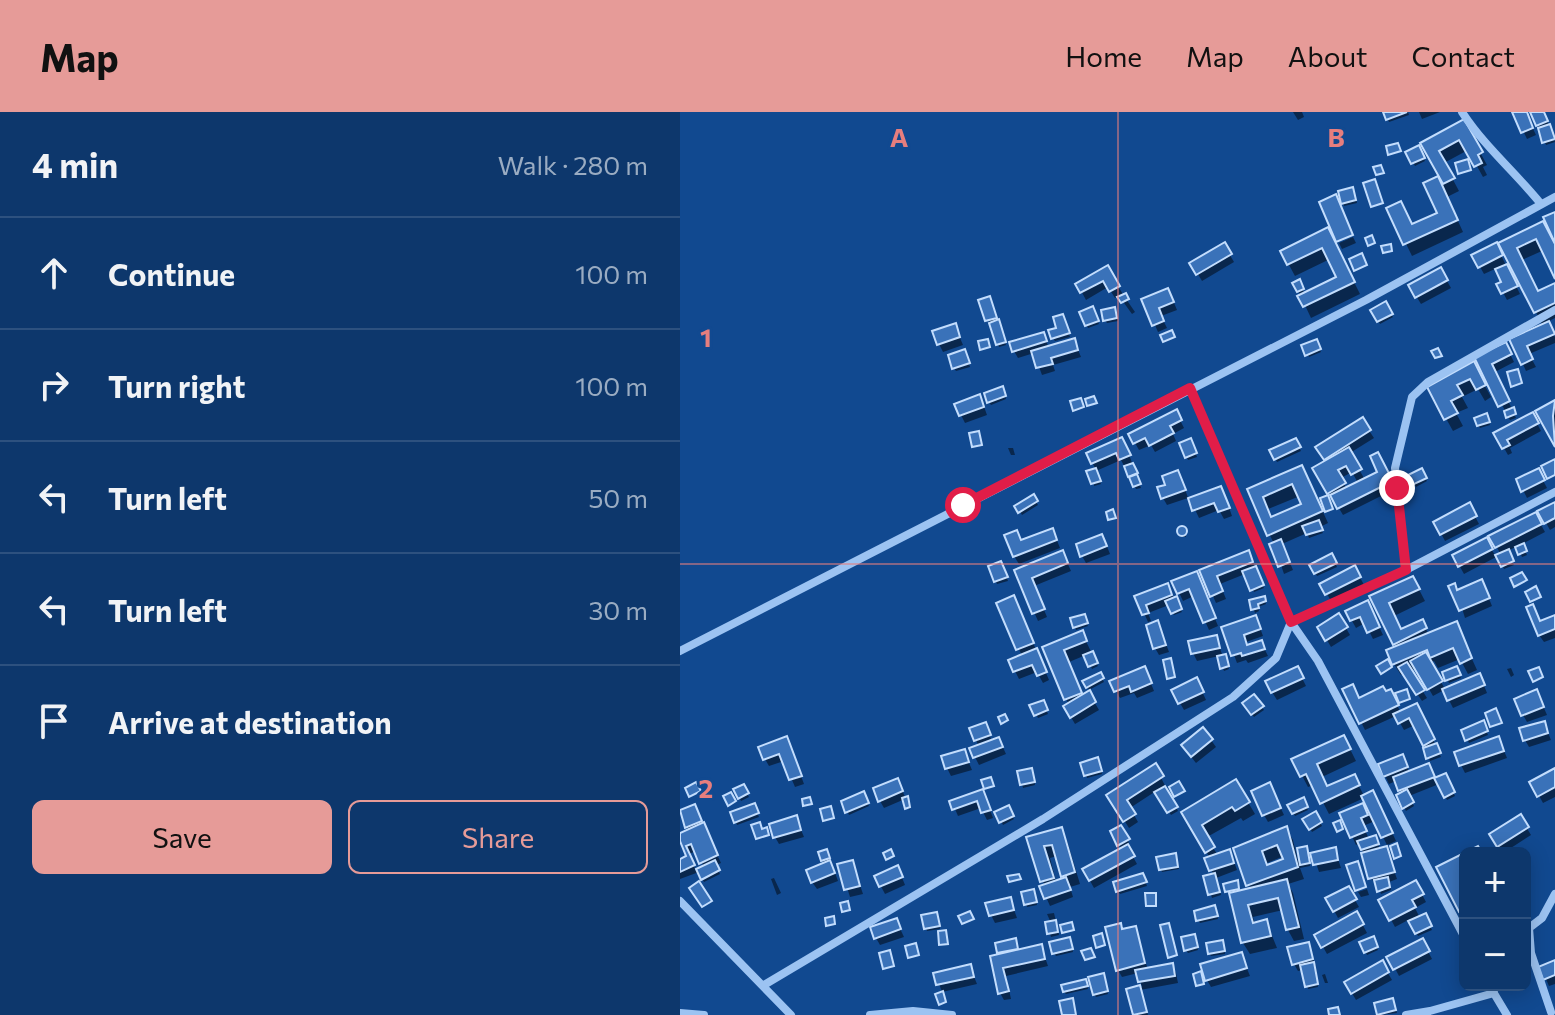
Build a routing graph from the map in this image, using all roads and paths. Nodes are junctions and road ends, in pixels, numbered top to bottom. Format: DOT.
graph roads {
  1 [pos="1462,112"];
  2 [pos="1555,197"];
  3 [pos="1541,204"];
  4 [pos="1555,310"];
  5 [pos="1190,388"];
  6 [pos="1555,492"];
  7 [pos="1406,570"];
  8 [pos="1291,622"];
  9 [pos="680,651"];
  10 [pos="1555,894"];
  11 [pos="680,901"];
  12 [pos="1459,927"];
  13 [pos="764,985"];
  14 [pos="1486,991"];
  15 [pos="1493,991"];
  16 [pos="1551,1012"];
  17 [pos="680,1013"];
  18 [pos="704,1015"];
  19 [pos="791,1015"];
  20 [pos="870,1015"];
  21 [pos="952,1015"];
  22 [pos="1406,1015"];
  23 [pos="1507,1015"];
  1 -- 3 [label="street"];
  2 -- 3 [label="street"];
  3 -- 5 [label="street"];
  4 -- 7 [label="street"];
  5 -- 8 [label="street"];
  5 -- 9 [label="street"];
  6 -- 7 [label="street"];
  7 -- 8 [label="street"];
  8 -- 12 [label="street"];
  8 -- 13 [label="street"];
  10 -- 16 [label="street"];
  11 -- 13 [label="street"];
  13 -- 19 [label="street"];
  14 -- 22 [label="street"];
  15 -- 23 [label="street"];
  17 -- 18 [label="street"];
  20 -- 21 [label="street"];
}
